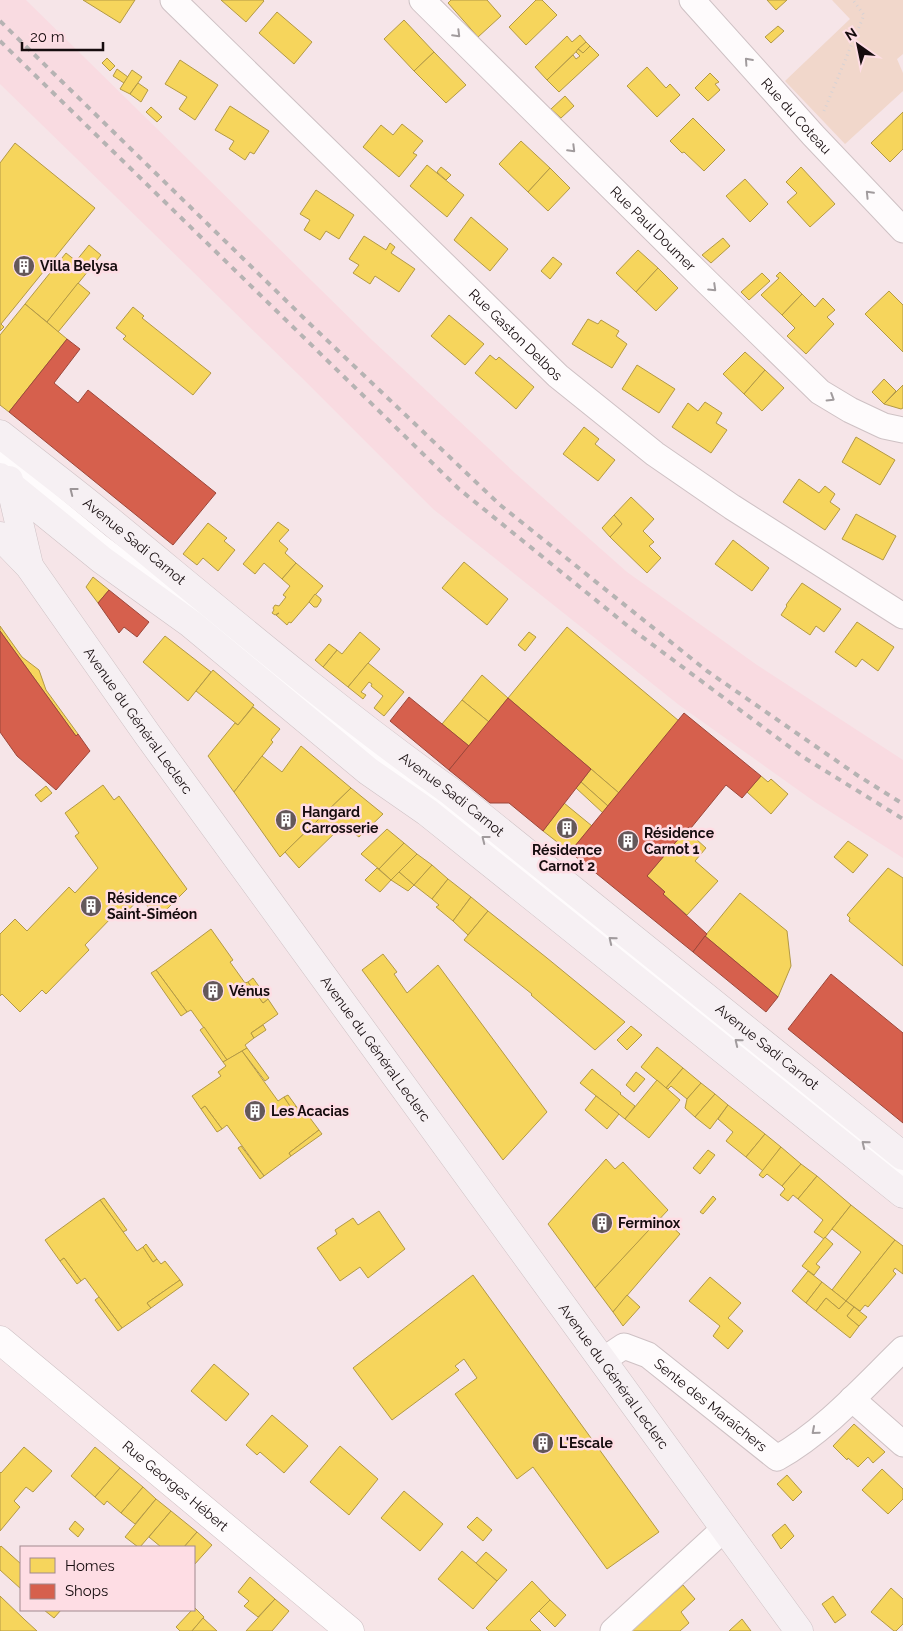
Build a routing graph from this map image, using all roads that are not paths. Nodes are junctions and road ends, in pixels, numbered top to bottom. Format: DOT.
graph roads {
  1 [pos="173,0"];
  2 [pos="422,0"];
  3 [pos="692,0"];
  4 [pos="903,230"];
  5 [pos="903,430"];
  6 [pos="2,459"];
  7 [pos="55,521"];
  8 [pos="12,548"];
  9 [pos="903,616"];
  10 [pos="903,1156"];
  11 [pos="903,1174"];
  12 [pos="903,1194"];
  13 [pos="0,1340"];
  14 [pos="903,1349"];
  15 [pos="603,1360"];
  16 [pos="852,1399"];
  17 [pos="903,1444"];
  18 [pos="725,1528"];
  19 [pos="350,1631"];
  20 [pos="613,1631"];
  21 [pos="799,1631"];
  1 -- 9 [label="street, Rue Gaston Delbos"];
  2 -- 5 [label="street, Rue Paul Doumer, one-way"];
  4 -- 3 [label="street, Rue du Coteau, one-way"];
  6 -- 7 [label="main road, Avenue Sadi Carnot"];
  6 -- 8 [label="main road"];
  10 -- 6 [label="main road, Avenue Sadi Carnot, one-way"];
  11 -- 6 [label="lane, one-way"];
  7 -- 8 [label="main road"];
  7 -- 12 [label="main road, Avenue Sadi Carnot"];
  8 -- 15 [label="main road, Avenue du Général Leclerc"];
  13 -- 19 [label="street, Rue Georges Hébert"];
  14 -- 16 [label="street, Sente des Maraîchers"];
  16 -- 15 [label="street, Sente des Maraîchers, one-way"];
  15 -- 18 [label="main road, Avenue du Général Leclerc"];
  16 -- 17 [label="street"];
  18 -- 20 [label="street"];
  18 -- 21 [label="main road, Avenue du Général Leclerc"];
}
